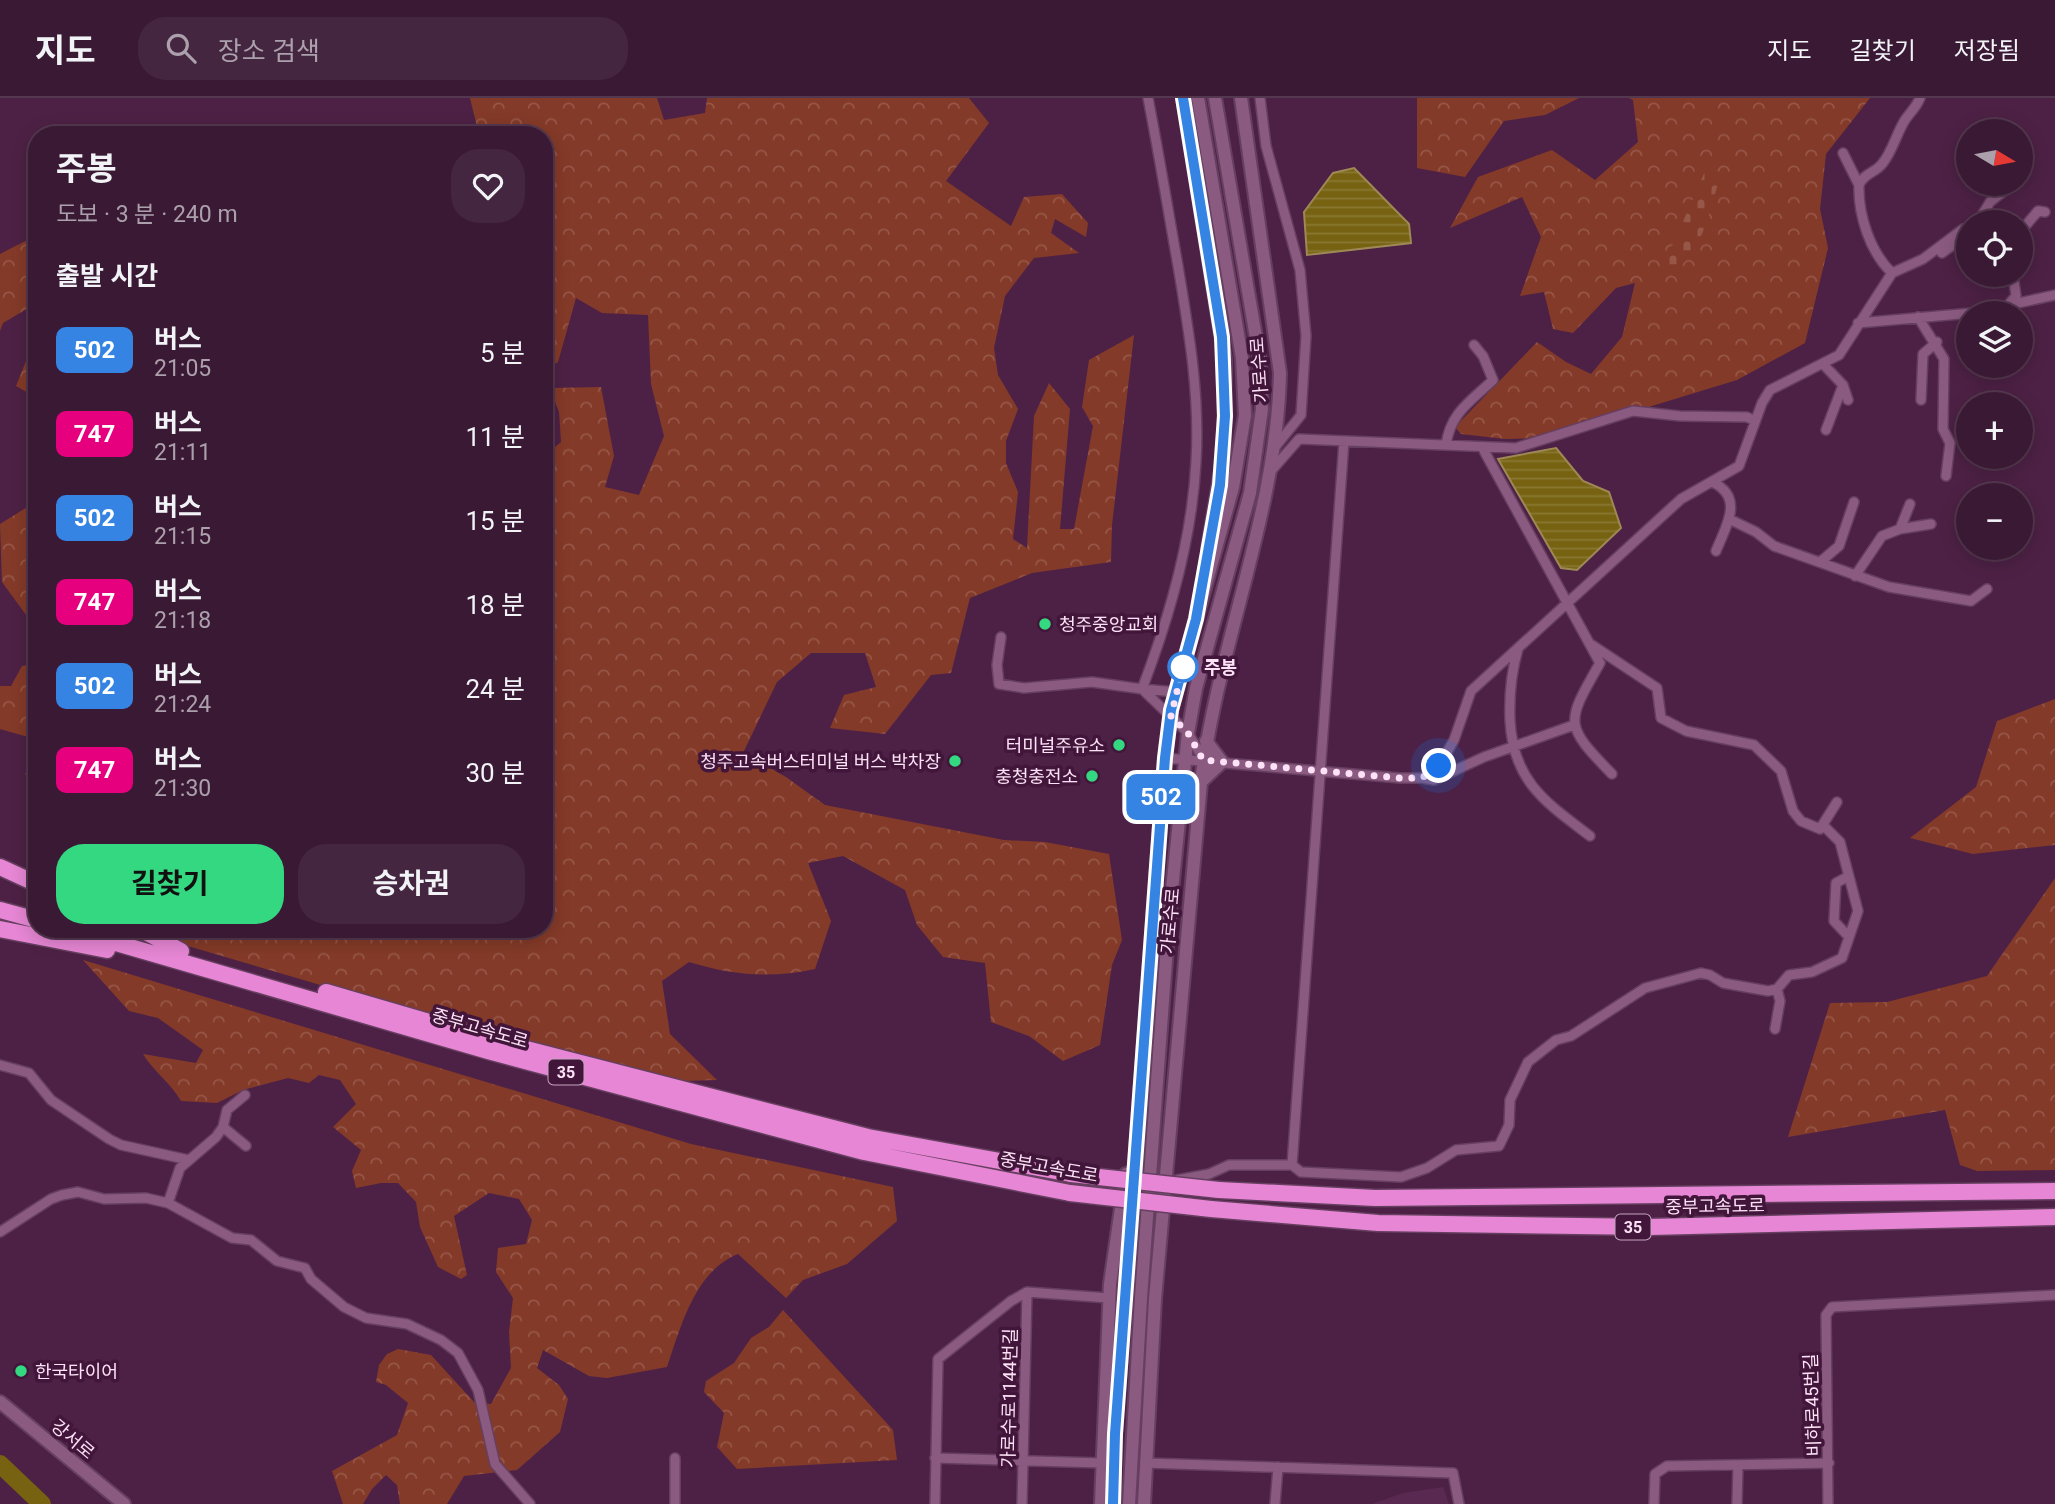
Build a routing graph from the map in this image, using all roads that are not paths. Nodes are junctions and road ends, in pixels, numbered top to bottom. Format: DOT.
graph roads {
  1 [pos="1148,98"];
  2 [pos="1183,98"];
  3 [pos="1198,98"];
  4 [pos="1215,98"];
  5 [pos="1235,98"];
  6 [pos="1241,98"];
  7 [pos="1260,98"];
  8 [pos="1920,98"];
  9 [pos="1245,126"];
  10 [pos="1843,153"];
  11 [pos="1859,185"];
  12 [pos="1998,196"];
  13 [pos="1986,210"];
  14 [pos="2045,212"];
  15 [pos="2033,217"];
  16 [pos="1956,239"];
  17 [pos="1892,273"];
  18 [pos="2055,295"];
  19 [pos="2027,301"];
  20 [pos="1956,314"];
  21 [pos="1918,317"];
  22 [pos="1858,323"];
  23 [pos="1937,342"];
  24 [pos="1474,345"];
  25 [pos="1823,364"];
  26 [pos="1843,385"];
  27 [pos="1848,400"];
  28 [pos="1921,400"];
  29 [pos="1755,421"];
  30 [pos="1826,430"];
  31 [pos="1344,441"];
  32 [pos="1446,445"];
  33 [pos="1276,446"];
  34 [pos="1482,447"];
  35 [pos="1271,471"];
  36 [pos="1946,476"];
  37 [pos="1712,482"];
  38 [pos="1854,502"];
  39 [pos="1910,504"];
  40 [pos="1729,519"];
  41 [pos="1931,524"];
  42 [pos="1900,529"];
  43 [pos="1716,551"];
  44 [pos="1820,562"];
  45 [pos="1855,576"];
  46 [pos="1987,589"];
  47 [pos="1569,602"];
  48 [pos="1196,619"];
  49 [pos="1001,637"];
  50 [pos="1591,644"];
  51 [pos="1518,648"];
  52 [pos="1142,690"];
  53 [pos="1177,692"];
  54 [pos="1171,716"];
  55 [pos="1574,725"];
  56 [pos="1188,733"];
  57 [pos="1206,741"];
  58 [pos="1513,748"];
  59 [pos="1165,758"];
  60 [pos="1185,759"];
  61 [pos="1203,760"];
  62 [pos="1222,762"];
  63 [pos="1322,771"];
  64 [pos="1612,774"];
  65 [pos="1422,778"];
  66 [pos="1201,782"];
  67 [pos="1837,802"];
  68 [pos="1824,826"];
  69 [pos="1590,836"];
  70 [pos="0,867"];
  71 [pos="1849,876"];
  72 [pos="28,880"];
  73 [pos="0,899"];
  74 [pos="28,907"];
  75 [pos="0,910"];
  76 [pos="28,918"];
  77 [pos="0,929"];
  78 [pos="28,933"];
  79 [pos="1849,937"];
  80 [pos="60,938"];
  81 [pos="105,938"];
  82 [pos="130,938"];
  83 [pos="154,938"];
  84 [pos="179,956"];
  85 [pos="1777,989"];
  86 [pos="1775,1029"];
  87 [pos="0,1065"];
  88 [pos="245,1095"];
  89 [pos="1139,1098"];
  90 [pos="223,1127"];
  91 [pos="246,1146"];
  92 [pos="189,1160"];
  93 [pos="1292,1165"];
  94 [pos="1164,1182"];
  95 [pos="2055,1191"];
  96 [pos="168,1203"];
  97 [pos="2055,1217"];
  98 [pos="0,1233"];
  99 [pos="1027,1292"];
  100 [pos="2055,1295"];
  101 [pos="1109,1298"];
  102 [pos="0,1402"];
  103 [pos="675,1458"];
  104 [pos="935,1458"];
  105 [pos="1023,1461"];
  106 [pos="1102,1463"];
  107 [pos="1145,1463"];
  108 [pos="1829,1463"];
  109 [pos="1738,1465"];
  110 [pos="1278,1467"];
  111 [pos="124,1504"];
  112 [pos="530,1504"];
  113 [pos="675,1504"];
  114 [pos="935,1504"];
  115 [pos="1023,1504"];
  116 [pos="1101,1504"];
  117 [pos="1113,1504"];
  118 [pos="1129,1504"];
  119 [pos="1144,1504"];
  120 [pos="1275,1504"];
  121 [pos="1459,1504"];
  122 [pos="1654,1504"];
  123 [pos="1737,1504"];
  124 [pos="1828,1504"];
  1 -- 52 [label="street"];
  2 -- 48 [label="main road, 가로수로"];
  3 -- 48 [label="main road, 가로수로"];
  4 -- 56 [label="main road, 가로수로"];
  5 -- 9 [label="main road"];
  6 -- 9 [label="main road, 가로수로"];
  7 -- 33 [label="street"];
  8 -- 11 [label="street"];
  9 -- 33 [label="main road, 가로수로"];
  10 -- 11 [label="street"];
  11 -- 17 [label="street"];
  12 -- 13 [label="street"];
  14 -- 15 [label="street"];
  16 -- 17 [label="street"];
  17 -- 22 [label="street"];
  18 -- 19 [label="street"];
  20 -- 21 [label="street"];
  21 -- 22 [label="street"];
  21 -- 23 [label="street"];
  22 -- 25 [label="street"];
  23 -- 28 [label="street"];
  23 -- 36 [label="street"];
  24 -- 32 [label="street"];
  25 -- 26 [label="street"];
  25 -- 29 [label="street"];
  26 -- 27 [label="street"];
  26 -- 30 [label="street"];
  29 -- 34 [label="street"];
  29 -- 37 [label="street"];
  31 -- 32 [label="street"];
  31 -- 35 [label="street"];
  31 -- 63 [label="street"];
  32 -- 34 [label="street"];
  33 -- 35 [label="main road, 가로수로"];
  34 -- 47 [label="street"];
  35 -- 57 [label="main road, 가로수로"];
  37 -- 40 [label="street"];
  37 -- 47 [label="street"];
  38 -- 44 [label="street"];
  39 -- 42 [label="street"];
  40 -- 43 [label="street"];
  40 -- 44 [label="street"];
  41 -- 42 [label="street"];
  42 -- 45 [label="street"];
  44 -- 45 [label="street"];
  45 -- 46 [label="street"];
  47 -- 50 [label="street"];
  47 -- 51 [label="street"];
  48 -- 53 [label="main road, 가로수로"];
  49 -- 52 [label="street"];
  50 -- 55 [label="street"];
  50 -- 68 [label="street"];
  51 -- 58 [label="street"];
  51 -- 65 [label="street"];
  52 -- 53 [label="street"];
  52 -- 54 [label="street"];
  53 -- 54 [label="main road, 가로수로"];
  54 -- 56 [label="street"];
  54 -- 59 [label="main road, 가로수로"];
  55 -- 58 [label="street"];
  55 -- 64 [label="street"];
  56 -- 60 [label="main road, 가로수로"];
  56 -- 61 [label="street"];
  57 -- 61 [label="main road, 가로수로"];
  57 -- 62 [label="main road"];
  58 -- 65 [label="street"];
  58 -- 69 [label="street"];
  59 -- 60 [label="street"];
  59 -- 89 [label="main road, 가로수로"];
  60 -- 61 [label="street"];
  60 -- 118 [label="main road, 가로수로"];
  61 -- 62 [label="street"];
  61 -- 66 [label="main road, 가로수로"];
  62 -- 63 [label="street"];
  62 -- 66 [label="main road"];
  63 -- 65 [label="street"];
  63 -- 93 [label="street"];
  66 -- 94 [label="main road, 가로수로"];
  67 -- 68 [label="street"];
  68 -- 71 [label="street"];
  70 -- 72 [label="highway"];
  71 -- 79 [label="street"];
  71 -- 79 [label="street"];
  73 -- 74 [label="highway"];
  75 -- 76 [label="highway"];
  77 -- 78 [label="highway"];
  79 -- 85 [label="street"];
  80 -- 84 [label="highway"];
  81 -- 84 [label="highway, 중부고속도로 / 35"];
  82 -- 84 [label="highway, 중부고속도로 / 35"];
  83 -- 84 [label="highway"];
  84 -- 95 [label="highway, 중부고속도로 / 35, bridge"];
  84 -- 97 [label="highway, 중부고속도로 / 35, bridge"];
  85 -- 86 [label="street"];
  85 -- 93 [label="street"];
  87 -- 92 [label="street"];
  88 -- 90 [label="street"];
  89 -- 101 [label="main road"];
  89 -- 117 [label="main road, 가로수로"];
  90 -- 91 [label="street"];
  90 -- 92 [label="street"];
  92 -- 96 [label="street"];
  93 -- 94 [label="street"];
  94 -- 107 [label="main road, 가로수로"];
  96 -- 98 [label="street"];
  96 -- 112 [label="street"];
  99 -- 101 [label="street"];
  99 -- 104 [label="street"];
  99 -- 105 [label="street, 가로수로1144번길"];
  100 -- 108 [label="street, 비하로45번길"];
  101 -- 106 [label="main road"];
  102 -- 111 [label="main road, 강서로"];
  103 -- 113 [label="street"];
  104 -- 105 [label="street"];
  104 -- 114 [label="street"];
  105 -- 106 [label="street"];
  105 -- 115 [label="street, 가로수로1144번길"];
  106 -- 116 [label="main road"];
  107 -- 110 [label="street"];
  107 -- 119 [label="main road, 가로수로"];
  108 -- 109 [label="street"];
  108 -- 124 [label="street, 비하로45번길"];
  109 -- 122 [label="street"];
  109 -- 123 [label="street"];
  110 -- 120 [label="street"];
  110 -- 121 [label="street"];
}
